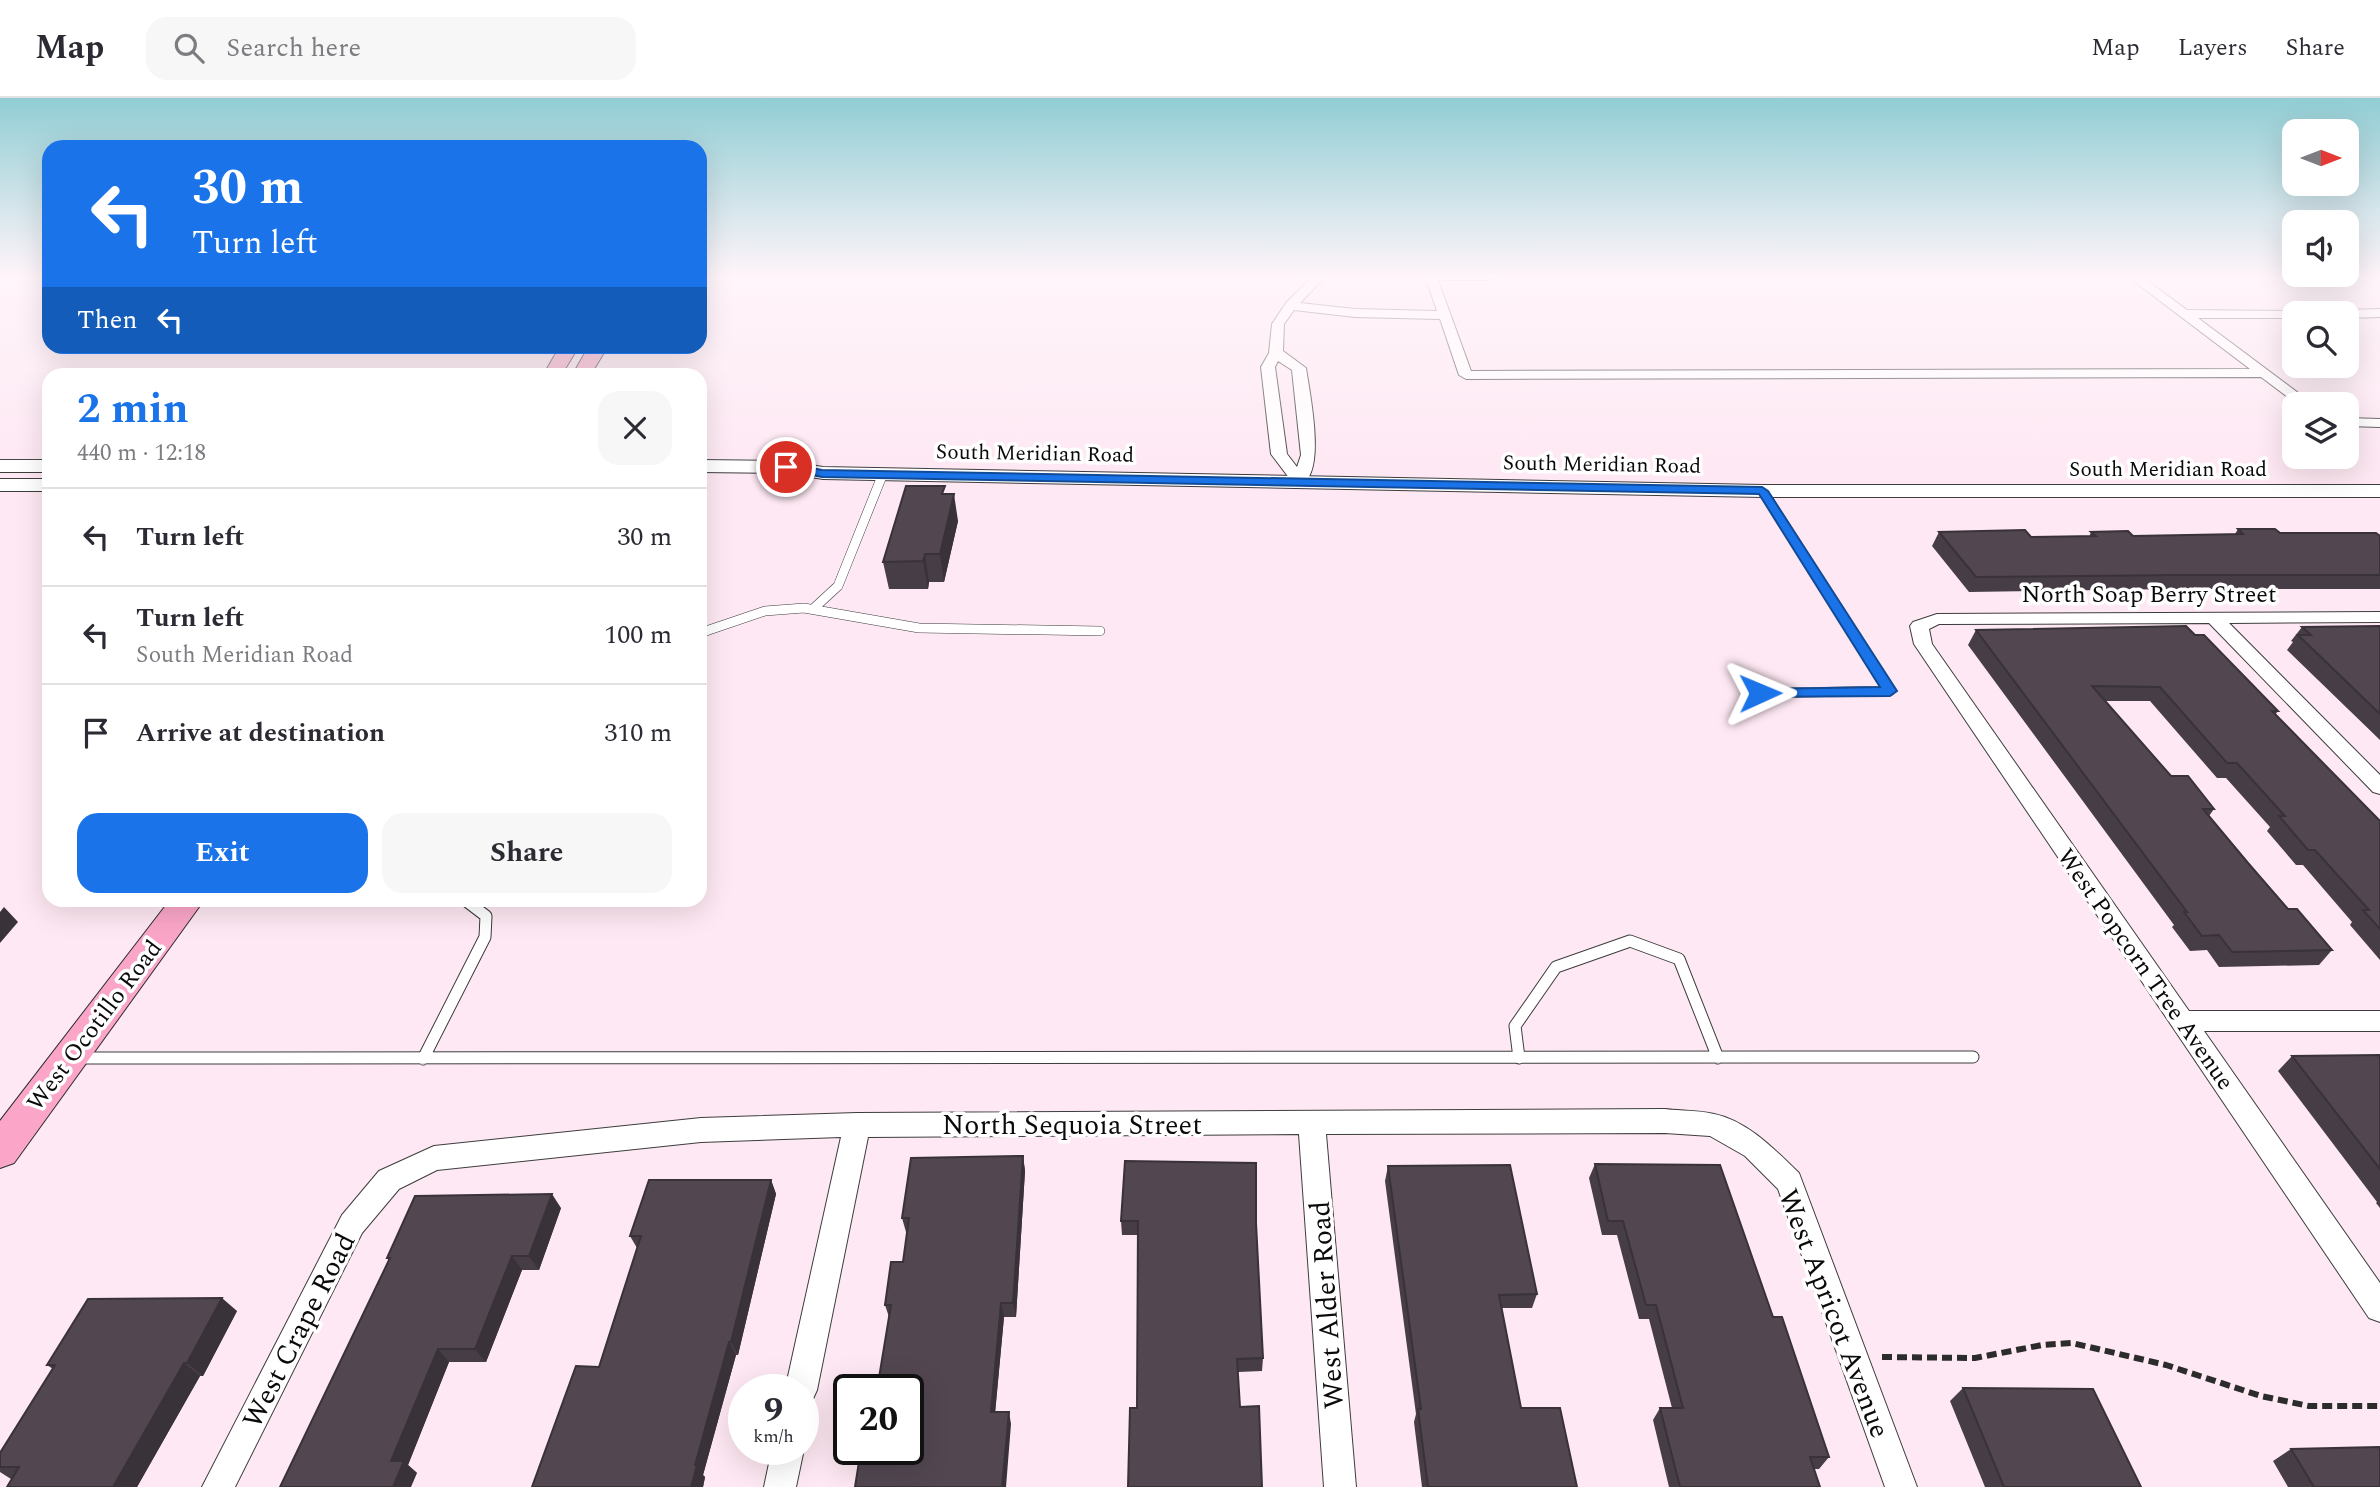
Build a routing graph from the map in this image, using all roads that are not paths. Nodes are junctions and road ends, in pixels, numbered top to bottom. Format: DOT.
graph roads {
  1 [pos="1277,341"];
  2 [pos="1453,341"];
  3 [pos="2220,341"];
  4 [pos="1276,353"];
  5 [pos="2263,373"];
  6 [pos="2289,392"];
  7 [pos="2359,422"];
  8 [pos="2380,423"];
  9 [pos="0,466"];
  10 [pos="42,466"];
  11 [pos="707,466"];
  12 [pos="822,473"];
  13 [pos="883,474"];
  14 [pos="1298,480"];
  15 [pos="707,482"];
  16 [pos="0,485"];
  17 [pos="42,485"];
  18 [pos="1762,491"];
  19 [pos="2380,491"];
  20 [pos="813,609"];
  21 [pos="2380,617"];
  22 [pos="2214,618"];
  23 [pos="1919,626"];
  24 [pos="707,628"];
  25 [pos="1100,631"];
  26 [pos="1760,693"];
  27 [pos="2380,787"];
  28 [pos="183,907"];
  29 [pos="474,907"];
  30 [pos="2182,1021"];
  31 [pos="2380,1021"];
  32 [pos="1973,1057"];
  33 [pos="69,1058"];
  34 [pos="1518,1058"];
  35 [pos="1718,1058"];
  36 [pos="423,1059"];
  37 [pos="1312,1123"];
  38 [pos="857,1125"];
  39 [pos="1755,1148"];
  40 [pos="0,1152"];
  41 [pos="389,1180"];
  42 [pos="2380,1308"];
  43 [pos="804,1374"];
  44 [pos="785,1465"];
  45 [pos="218,1487"];
  46 [pos="780,1487"];
  47 [pos="1340,1487"];
  48 [pos="1901,1487"];
  1 -- 4 [label="street"];
  2 -- 5 [label="street"];
  3 -- 5 [label="street"];
  4 -- 14 [label="street"];
  4 -- 14 [label="street"];
  5 -- 6 [label="street"];
  7 -- 8 [label="street"];
  9 -- 10 [label="street"];
  11 -- 12 [label="street, South Meridian Road"];
  12 -- 13 [label="street, South Meridian Road"];
  12 -- 15 [label="street, South Meridian Road"];
  13 -- 14 [label="street, South Meridian Road"];
  13 -- 20 [label="lane"];
  14 -- 18 [label="street, South Meridian Road"];
  16 -- 17 [label="street"];
  18 -- 19 [label="street, South Meridian Road"];
  18 -- 26 [label="lane"];
  20 -- 24 [label="lane"];
  20 -- 25 [label="lane"];
  21 -- 22 [label="street, North Soap Berry Street"];
  22 -- 23 [label="street, North Soap Berry Street"];
  22 -- 27 [label="street"];
  23 -- 30 [label="street, West Popcorn Tree Avenue"];
  28 -- 33 [label="main road, West Ocotillo Road"];
  29 -- 36 [label="lane"];
  30 -- 31 [label="street"];
  30 -- 42 [label="street, West Popcorn Tree Avenue"];
  32 -- 35 [label="lane"];
  33 -- 36 [label="lane"];
  33 -- 40 [label="main road, West Ocotillo Road"];
  34 -- 35 [label="lane"];
  34 -- 35 [label="lane"];
  34 -- 36 [label="lane"];
  37 -- 38 [label="street, North Sequoia Street"];
  37 -- 39 [label="street, North Sequoia Street"];
  37 -- 47 [label="street, West Alder Road"];
  38 -- 41 [label="street, North Sequoia Street"];
  38 -- 43 [label="street"];
  39 -- 48 [label="street, West Apricot Avenue"];
  41 -- 45 [label="street, West Crape Road"];
  44 -- 46 [label="street"];
}
